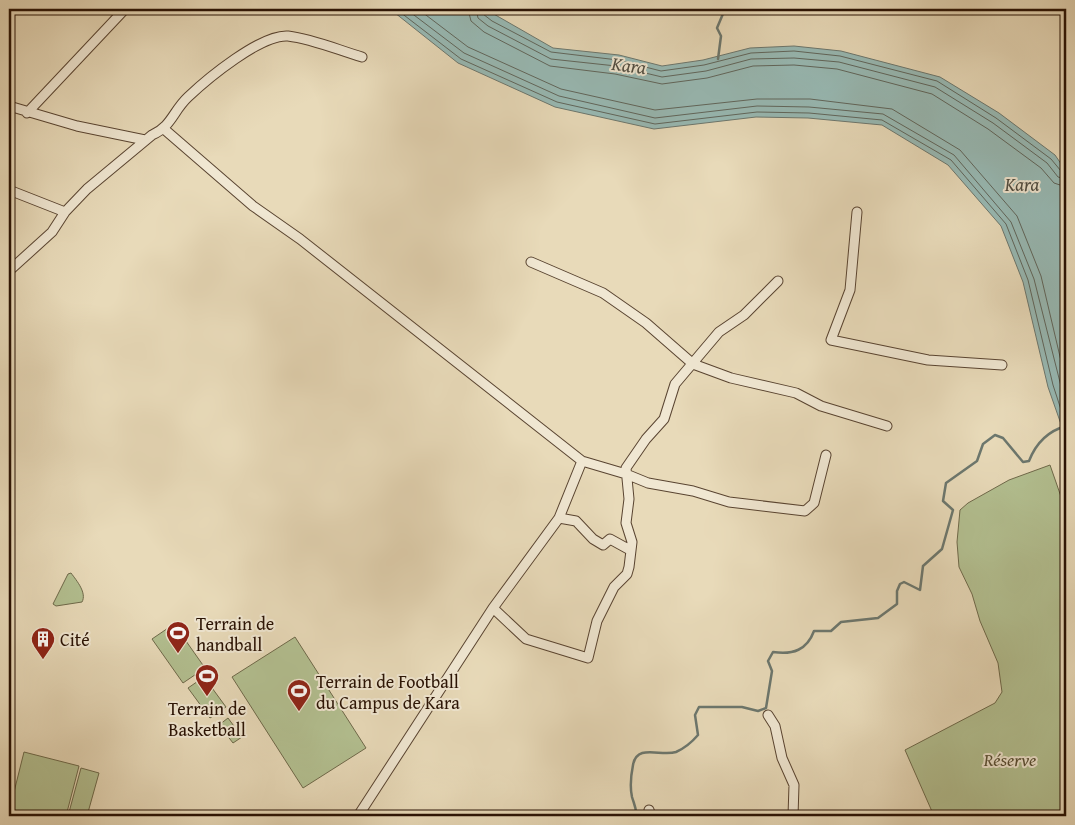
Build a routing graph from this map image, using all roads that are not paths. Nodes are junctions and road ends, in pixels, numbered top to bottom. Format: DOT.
graph roads {
  1 [pos="125,9"];
  2 [pos="362,57"];
  3 [pos="9,106"];
  4 [pos="27,113"];
  5 [pos="164,129"];
  6 [pos="145,140"];
  7 [pos="9,190"];
  8 [pos="65,212"];
  9 [pos="857,212"];
  10 [pos="531,262"];
  11 [pos="9,271"];
  12 [pos="778,281"];
  13 [pos="693,364"];
  14 [pos="1002,365"];
  15 [pos="887,426"];
  16 [pos="826,455"];
  17 [pos="582,461"];
  18 [pos="626,474"];
  19 [pos="559,518"];
  20 [pos="630,550"];
  21 [pos="493,608"];
  22 [pos="768,715"];
  23 [pos="358,816"];
  24 [pos="793,816"];
  1 -- 4 [label="street"];
  2 -- 5 [label="street"];
  3 -- 4 [label="street"];
  4 -- 6 [label="street"];
  5 -- 6 [label="street"];
  5 -- 17 [label="street"];
  6 -- 8 [label="street"];
  7 -- 8 [label="street"];
  8 -- 11 [label="street"];
  9 -- 14 [label="street"];
  10 -- 13 [label="street"];
  12 -- 13 [label="street"];
  13 -- 15 [label="street"];
  13 -- 18 [label="street"];
  16 -- 18 [label="street"];
  17 -- 18 [label="street"];
  17 -- 19 [label="street"];
  18 -- 20 [label="street"];
  19 -- 20 [label="street"];
  19 -- 21 [label="street"];
  20 -- 21 [label="street"];
  21 -- 23 [label="street"];
  22 -- 24 [label="street"];
}
